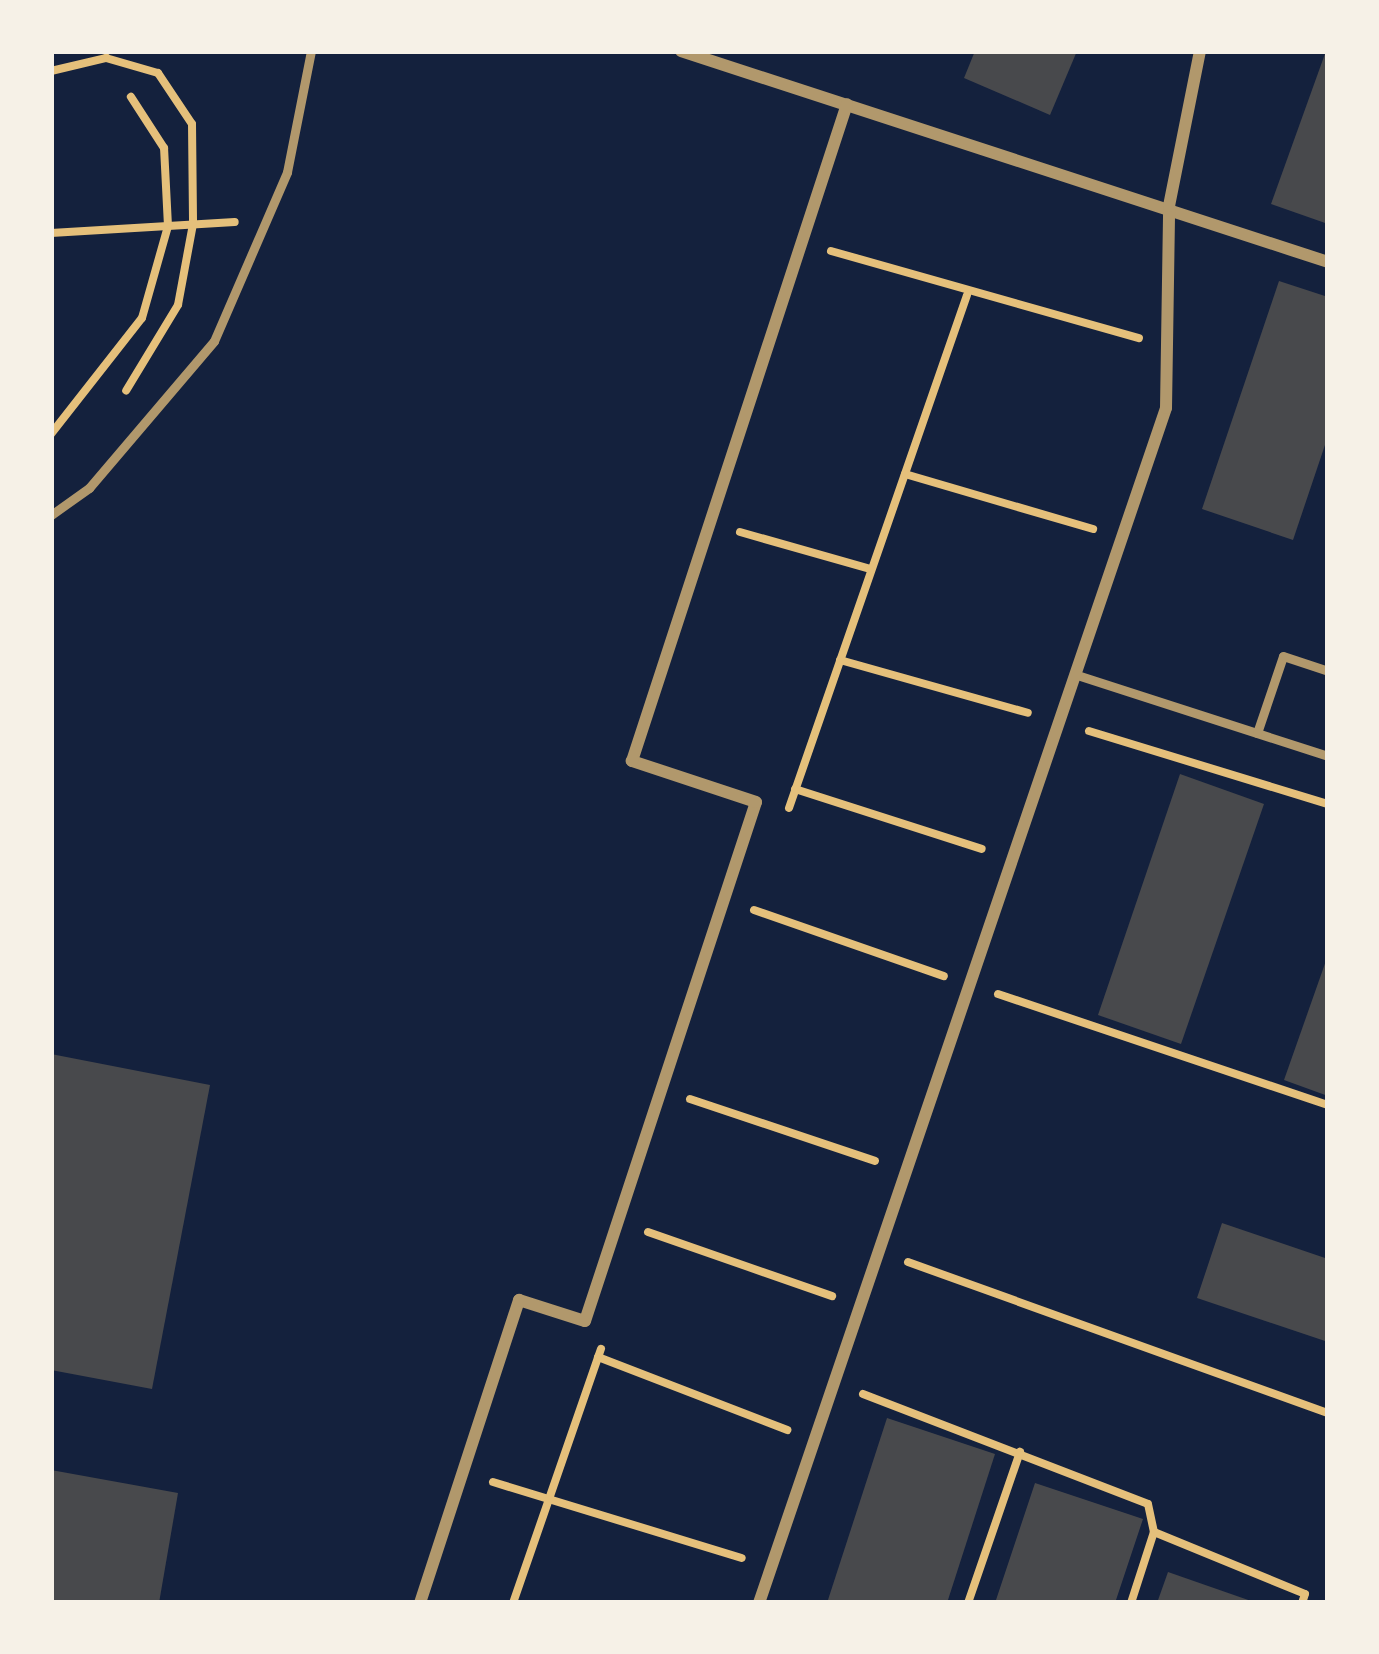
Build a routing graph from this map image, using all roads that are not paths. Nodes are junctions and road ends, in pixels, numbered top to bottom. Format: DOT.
graph roads {
  1 [pos="311,51"];
  2 [pos="682,51"];
  3 [pos="1200,51"];
  4 [pos="847,104"];
  5 [pos="1169,206"];
  6 [pos="1328,262"];
  7 [pos="51,515"];
  8 [pos="1328,671"];
  9 [pos="1074,674"];
  10 [pos="1257,733"];
  11 [pos="1328,756"];
  12 [pos="420,1603"];
  13 [pos="759,1603"];
  1 -- 7 [label="lane"];
  2 -- 4 [label="street"];
  3 -- 5 [label="street"];
  4 -- 5 [label="street"];
  4 -- 12 [label="street"];
  5 -- 6 [label="street"];
  5 -- 9 [label="street"];
  8 -- 10 [label="lane"];
  9 -- 10 [label="lane"];
  9 -- 13 [label="street"];
  10 -- 11 [label="lane"];
}
